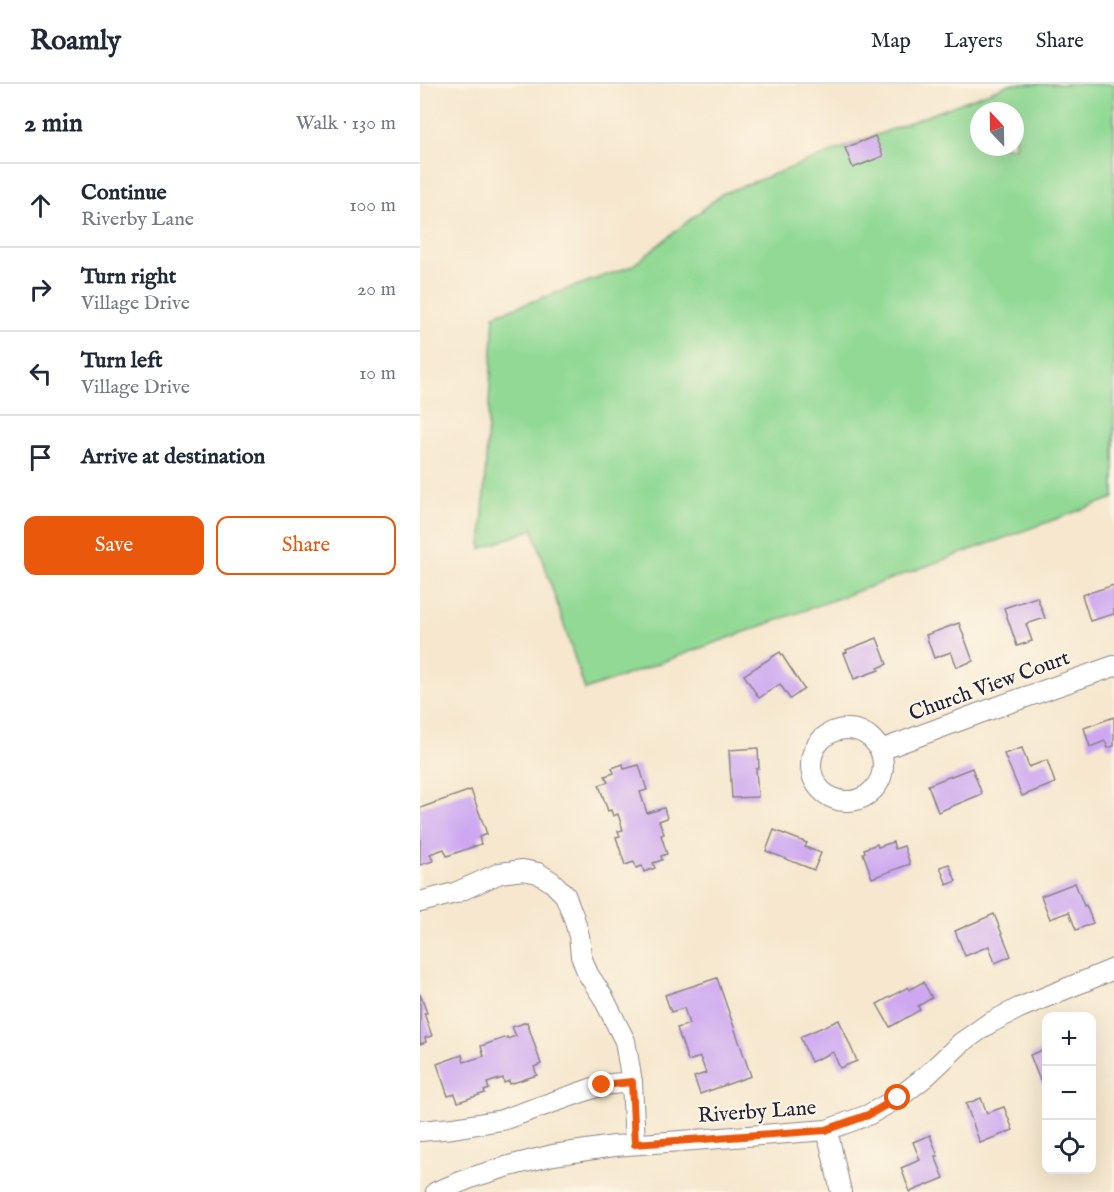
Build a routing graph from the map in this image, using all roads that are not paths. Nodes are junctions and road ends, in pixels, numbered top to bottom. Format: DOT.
graph roads {
  1 [pos="1114,666"];
  2 [pos="881,750"];
  3 [pos="420,902"];
  4 [pos="1114,969"];
  5 [pos="632,1082"];
  6 [pos="826,1130"];
  7 [pos="420,1131"];
  8 [pos="635,1144"];
  9 [pos="436,1192"];
  10 [pos="841,1192"];
  1 -- 2 [label="street, Church View Court"];
  3 -- 5 [label="street"];
  4 -- 6 [label="street, Riverby Lane"];
  5 -- 7 [label="street"];
  5 -- 8 [label="street"];
  6 -- 8 [label="street, Riverby Lane"];
  6 -- 10 [label="street"];
  8 -- 9 [label="street, Riverby Lane"];
}
